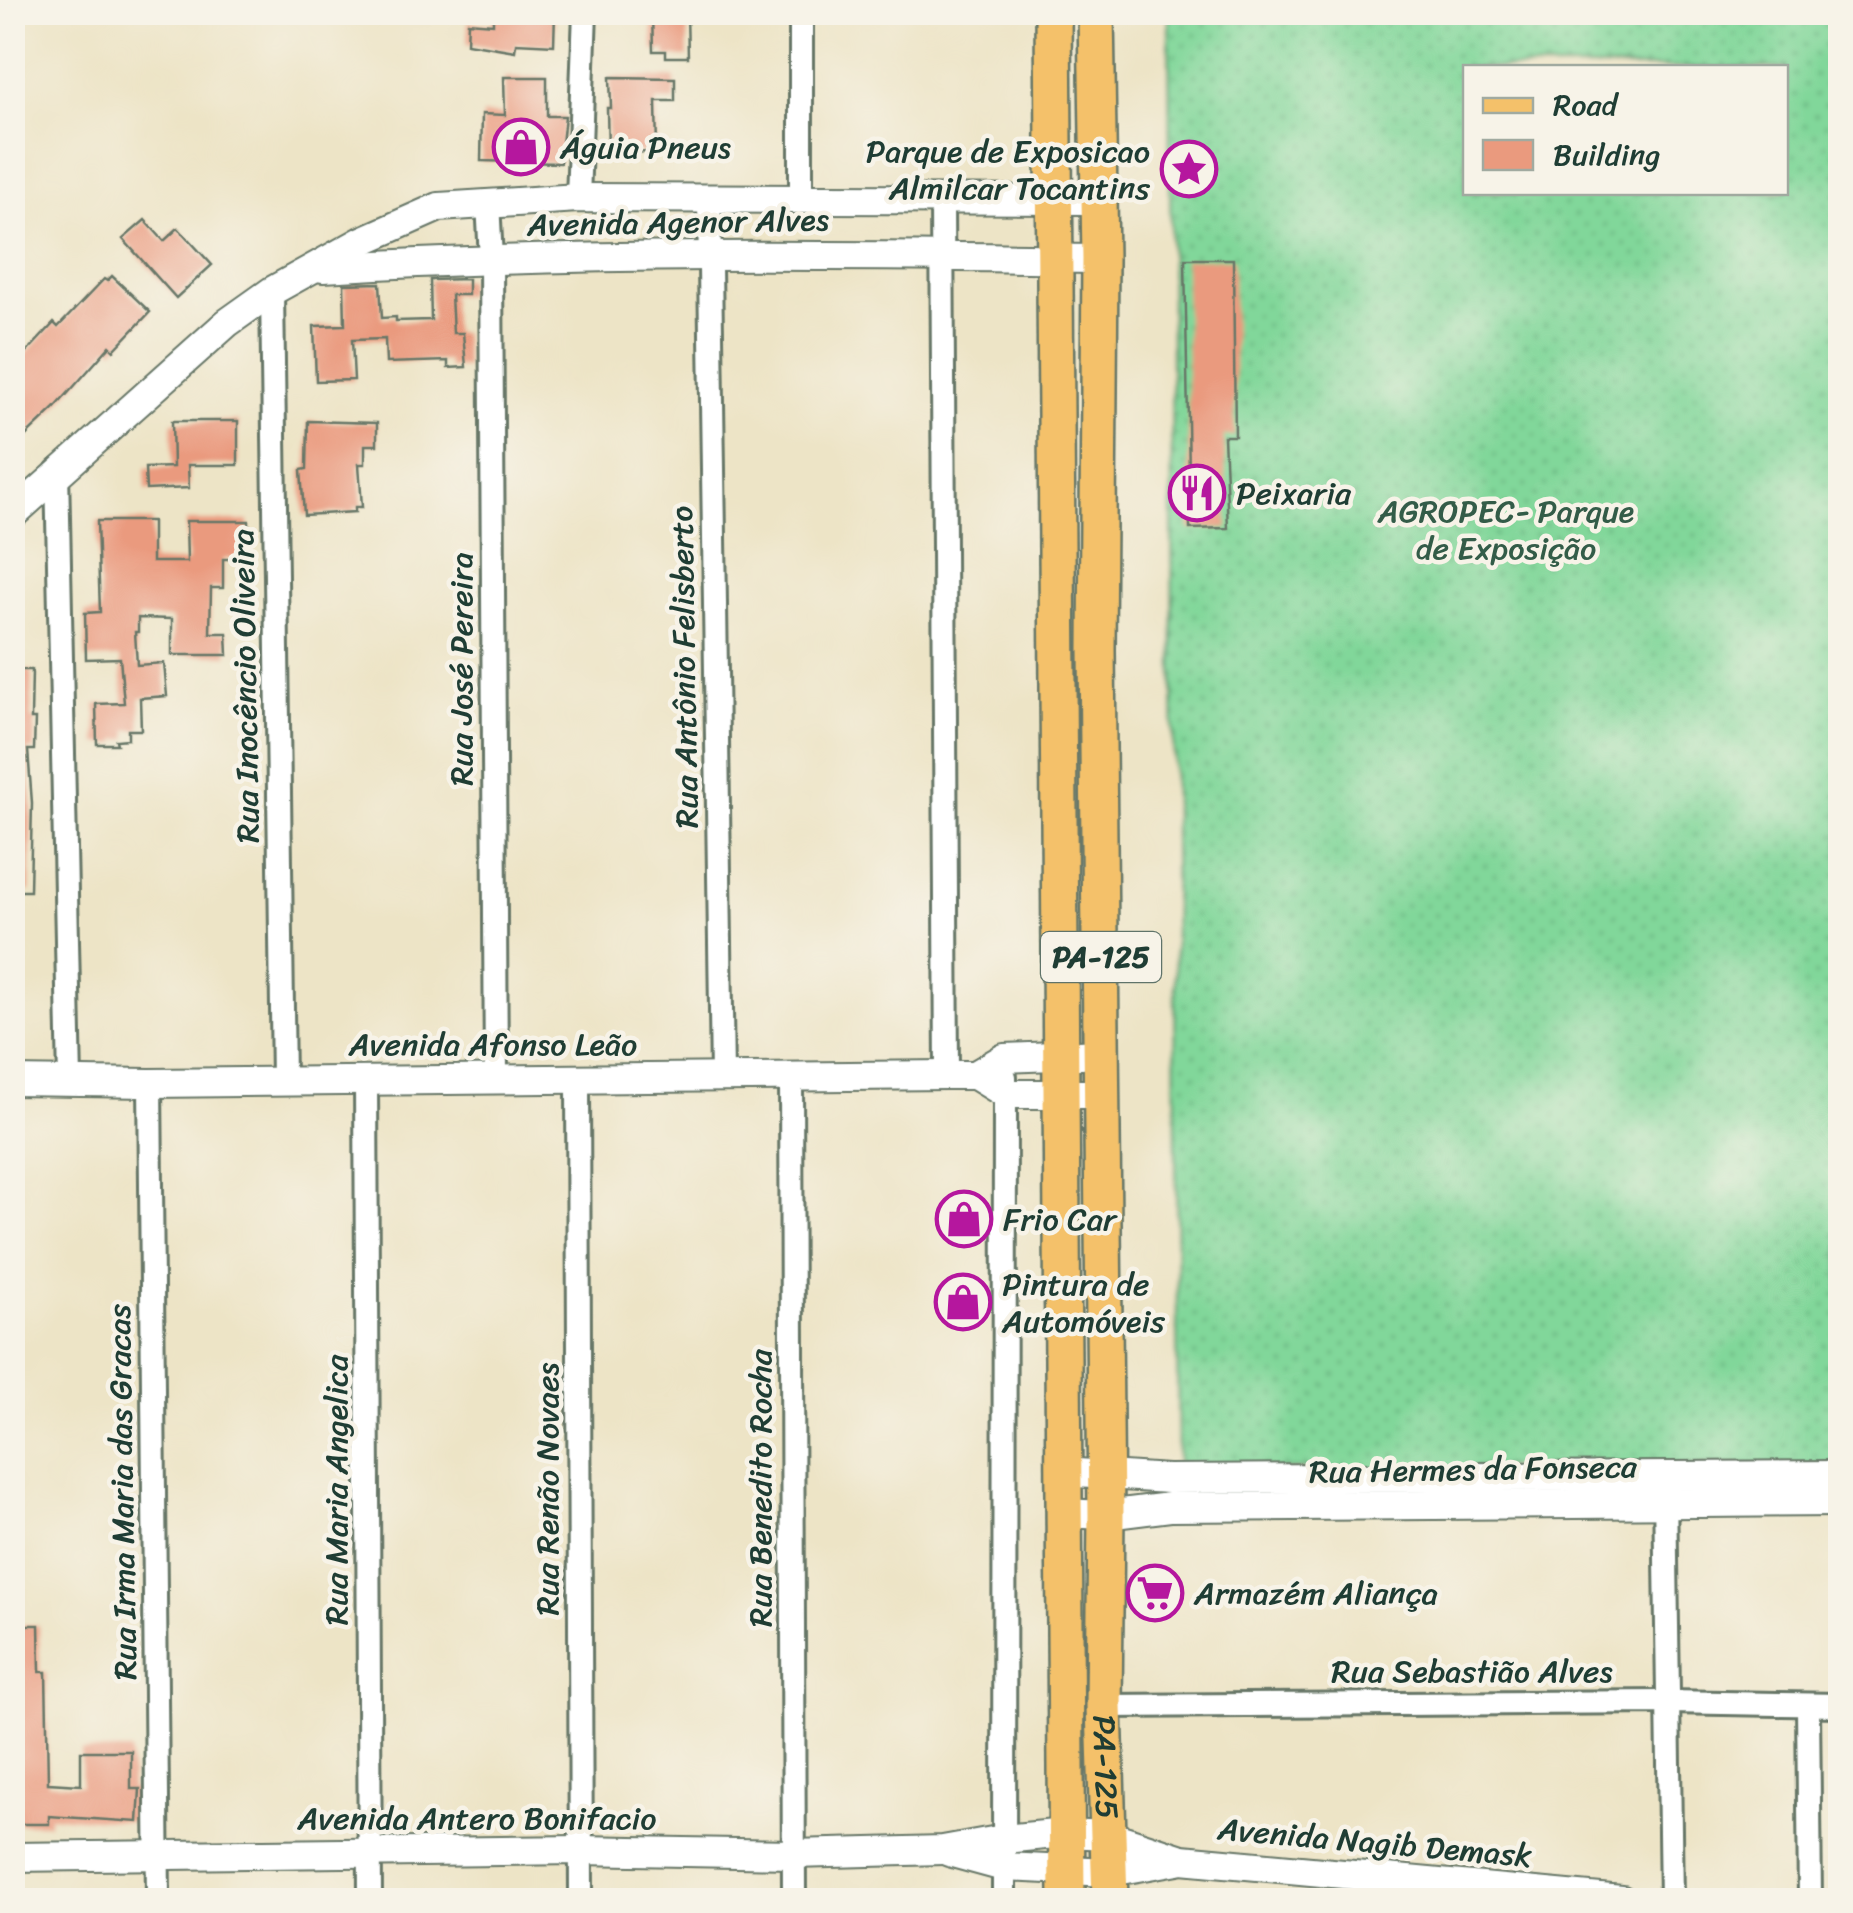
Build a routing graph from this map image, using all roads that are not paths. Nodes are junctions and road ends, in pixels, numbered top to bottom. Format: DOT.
graph roads {
  1 [pos="585,12"];
  2 [pos="801,12"];
  3 [pos="1053,12"];
  4 [pos="1096,12"];
  5 [pos="578,198"];
  6 [pos="708,199"];
  7 [pos="942,199"];
  8 [pos="800,200"];
  9 [pos="1055,200"];
  10 [pos="1098,200"];
  11 [pos="488,202"];
  12 [pos="944,255"];
  13 [pos="712,256"];
  14 [pos="1055,258"];
  15 [pos="491,259"];
  16 [pos="1100,259"];
  17 [pos="317,268"];
  18 [pos="272,291"];
  19 [pos="58,471"];
  20 [pos="12,515"];
  21 [pos="1097,649"];
  22 [pos="1056,650"];
  23 [pos="1060,878"];
  24 [pos="1100,879"];
  25 [pos="1102,1054"];
  26 [pos="1060,1055"];
  27 [pos="1004,1058"];
  28 [pos="961,1075"];
  29 [pos="791,1076"];
  30 [pos="722,1077"];
  31 [pos="496,1078"];
  32 [pos="578,1078"];
  33 [pos="283,1080"];
  34 [pos="366,1080"];
  35 [pos="12,1081"];
  36 [pos="70,1082"];
  37 [pos="150,1083"];
  38 [pos="1006,1094"];
  39 [pos="1060,1094"];
  40 [pos="1103,1094"];
  41 [pos="1062,1472"];
  42 [pos="1105,1475"];
  43 [pos="1840,1475"];
  44 [pos="1665,1489"];
  45 [pos="1840,1502"];
  46 [pos="1062,1513"];
  47 [pos="1106,1515"];
  48 [pos="1668,1702"];
  49 [pos="1808,1705"];
  50 [pos="1840,1705"];
  51 [pos="1104,1706"];
  52 [pos="1065,1834"];
  53 [pos="1109,1835"];
  54 [pos="580,1850"];
  55 [pos="1004,1853"];
  56 [pos="370,1854"];
  57 [pos="793,1854"];
  58 [pos="158,1855"];
  59 [pos="12,1857"];
  60 [pos="1182,1859"];
  61 [pos="1067,1885"];
  62 [pos="1110,1886"];
  63 [pos="158,1900"];
  64 [pos="370,1900"];
  65 [pos="580,1900"];
  66 [pos="794,1900"];
  67 [pos="1004,1900"];
  68 [pos="1622,1900"];
  69 [pos="1670,1900"];
  70 [pos="1810,1900"];
  1 -- 5 [label="street"];
  2 -- 8 [label="street"];
  3 -- 9 [label="main road, PA-125"];
  4 -- 10 [label="main road, PA-125 / PA-125"];
  5 -- 6 [label="street"];
  5 -- 11 [label="street"];
  6 -- 8 [label="street"];
  6 -- 13 [label="street, Rua Antônio Felisberto"];
  7 -- 8 [label="street"];
  7 -- 9 [label="street"];
  7 -- 12 [label="street"];
  9 -- 10 [label="street"];
  9 -- 14 [label="main road, PA-125"];
  10 -- 16 [label="main road, PA-125 / PA-125"];
  11 -- 15 [label="street, Rua José Pereira"];
  11 -- 17 [label="street"];
  12 -- 13 [label="street, Avenida Agenor Alves"];
  12 -- 14 [label="street, Avenida Agenor Alves"];
  12 -- 28 [label="street"];
  13 -- 15 [label="street, Avenida Agenor Alves"];
  13 -- 30 [label="street, Rua Antônio Felisberto"];
  14 -- 16 [label="street, Avenida Agenor Alves"];
  14 -- 22 [label="main road, PA-125"];
  15 -- 17 [label="street, Avenida Agenor Alves"];
  15 -- 31 [label="street, Rua José Pereira"];
  16 -- 21 [label="main road, PA-125 / PA-125"];
  17 -- 18 [label="street"];
  18 -- 19 [label="street"];
  18 -- 33 [label="street, Rua Inocêncio Oliveira"];
  19 -- 20 [label="street"];
  19 -- 36 [label="street"];
  21 -- 22 [label="main road"];
  21 -- 24 [label="main road, PA-125 / PA-125"];
  22 -- 23 [label="main road, PA-125"];
  23 -- 24 [label="main road"];
  23 -- 26 [label="main road, PA-125"];
  24 -- 25 [label="main road, PA-125 / PA-125"];
  25 -- 26 [label="street"];
  25 -- 40 [label="main road, PA-125 / PA-125"];
  26 -- 27 [label="street"];
  26 -- 39 [label="main road, PA-125"];
  27 -- 28 [label="street"];
  27 -- 38 [label="street"];
  28 -- 29 [label="street, Avenida Afonso Leão"];
  28 -- 38 [label="street"];
  29 -- 30 [label="street, Avenida Afonso Leão"];
  29 -- 57 [label="street, Rua Benedito Rocha"];
  30 -- 32 [label="street, Avenida Afonso Leão"];
  31 -- 32 [label="street, Avenida Afonso Leão"];
  31 -- 34 [label="street, Avenida Afonso Leão"];
  32 -- 54 [label="street, Rua Renão Novaes"];
  33 -- 34 [label="street, Avenida Afonso Leão"];
  33 -- 37 [label="street, Avenida Afonso Leão"];
  34 -- 56 [label="street, Rua Maria Angelica"];
  35 -- 36 [label="street, Avenida Afonso Leão"];
  36 -- 37 [label="street, Avenida Afonso Leão"];
  37 -- 58 [label="street, Rua Irma Maria das Gracas"];
  38 -- 39 [label="street"];
  38 -- 55 [label="street"];
  39 -- 40 [label="street"];
  39 -- 41 [label="main road, PA-125"];
  40 -- 42 [label="main road, PA-125 / PA-125"];
  41 -- 42 [label="street"];
  41 -- 46 [label="main road, PA-125"];
  42 -- 44 [label="street"];
  42 -- 47 [label="main road, PA-125 / PA-125"];
  43 -- 44 [label="street"];
  44 -- 45 [label="street, Rua Hermes da Fonseca"];
  44 -- 47 [label="street, Rua Hermes da Fonseca"];
  44 -- 48 [label="street"];
  46 -- 47 [label="street, Rua Hermes da Fonseca"];
  46 -- 52 [label="main road, PA-125"];
  47 -- 51 [label="main road, PA-125 / PA-125"];
  48 -- 49 [label="street, Rua Sebastião Alves"];
  48 -- 51 [label="street, Rua Sebastião Alves"];
  48 -- 69 [label="street"];
  49 -- 50 [label="street, Rua Sebastião Alves"];
  49 -- 70 [label="street"];
  51 -- 53 [label="main road, PA-125 / PA-125"];
  52 -- 53 [label="street, Avenida Nagib Demask"];
  52 -- 55 [label="street, Avenida Antero Bonifacio"];
  52 -- 61 [label="main road, PA-125"];
  53 -- 60 [label="street, Avenida Nagib Demask"];
  53 -- 62 [label="main road, PA-125 / PA-125"];
  54 -- 56 [label="street, Avenida Antero Bonifacio"];
  54 -- 57 [label="street, Avenida Antero Bonifacio"];
  54 -- 65 [label="street, Rua Renão Novaes"];
  55 -- 57 [label="street, Avenida Antero Bonifacio"];
  55 -- 61 [label="street, Avenida Antero Bonifacio"];
  55 -- 67 [label="street"];
  56 -- 58 [label="street, Avenida Antero Bonifacio"];
  56 -- 64 [label="street, Rua Maria Angelica"];
  57 -- 66 [label="street, Rua Benedito Rocha"];
  58 -- 59 [label="street, Avenida Antero Bonifacio"];
  58 -- 63 [label="street, Rua Irma Maria das Gracas"];
  60 -- 62 [label="street, Avenida Nagib Demask"];
  60 -- 68 [label="street, Avenida Nagib Demask"];
  61 -- 62 [label="street, Avenida Nagib Demask"];
}
